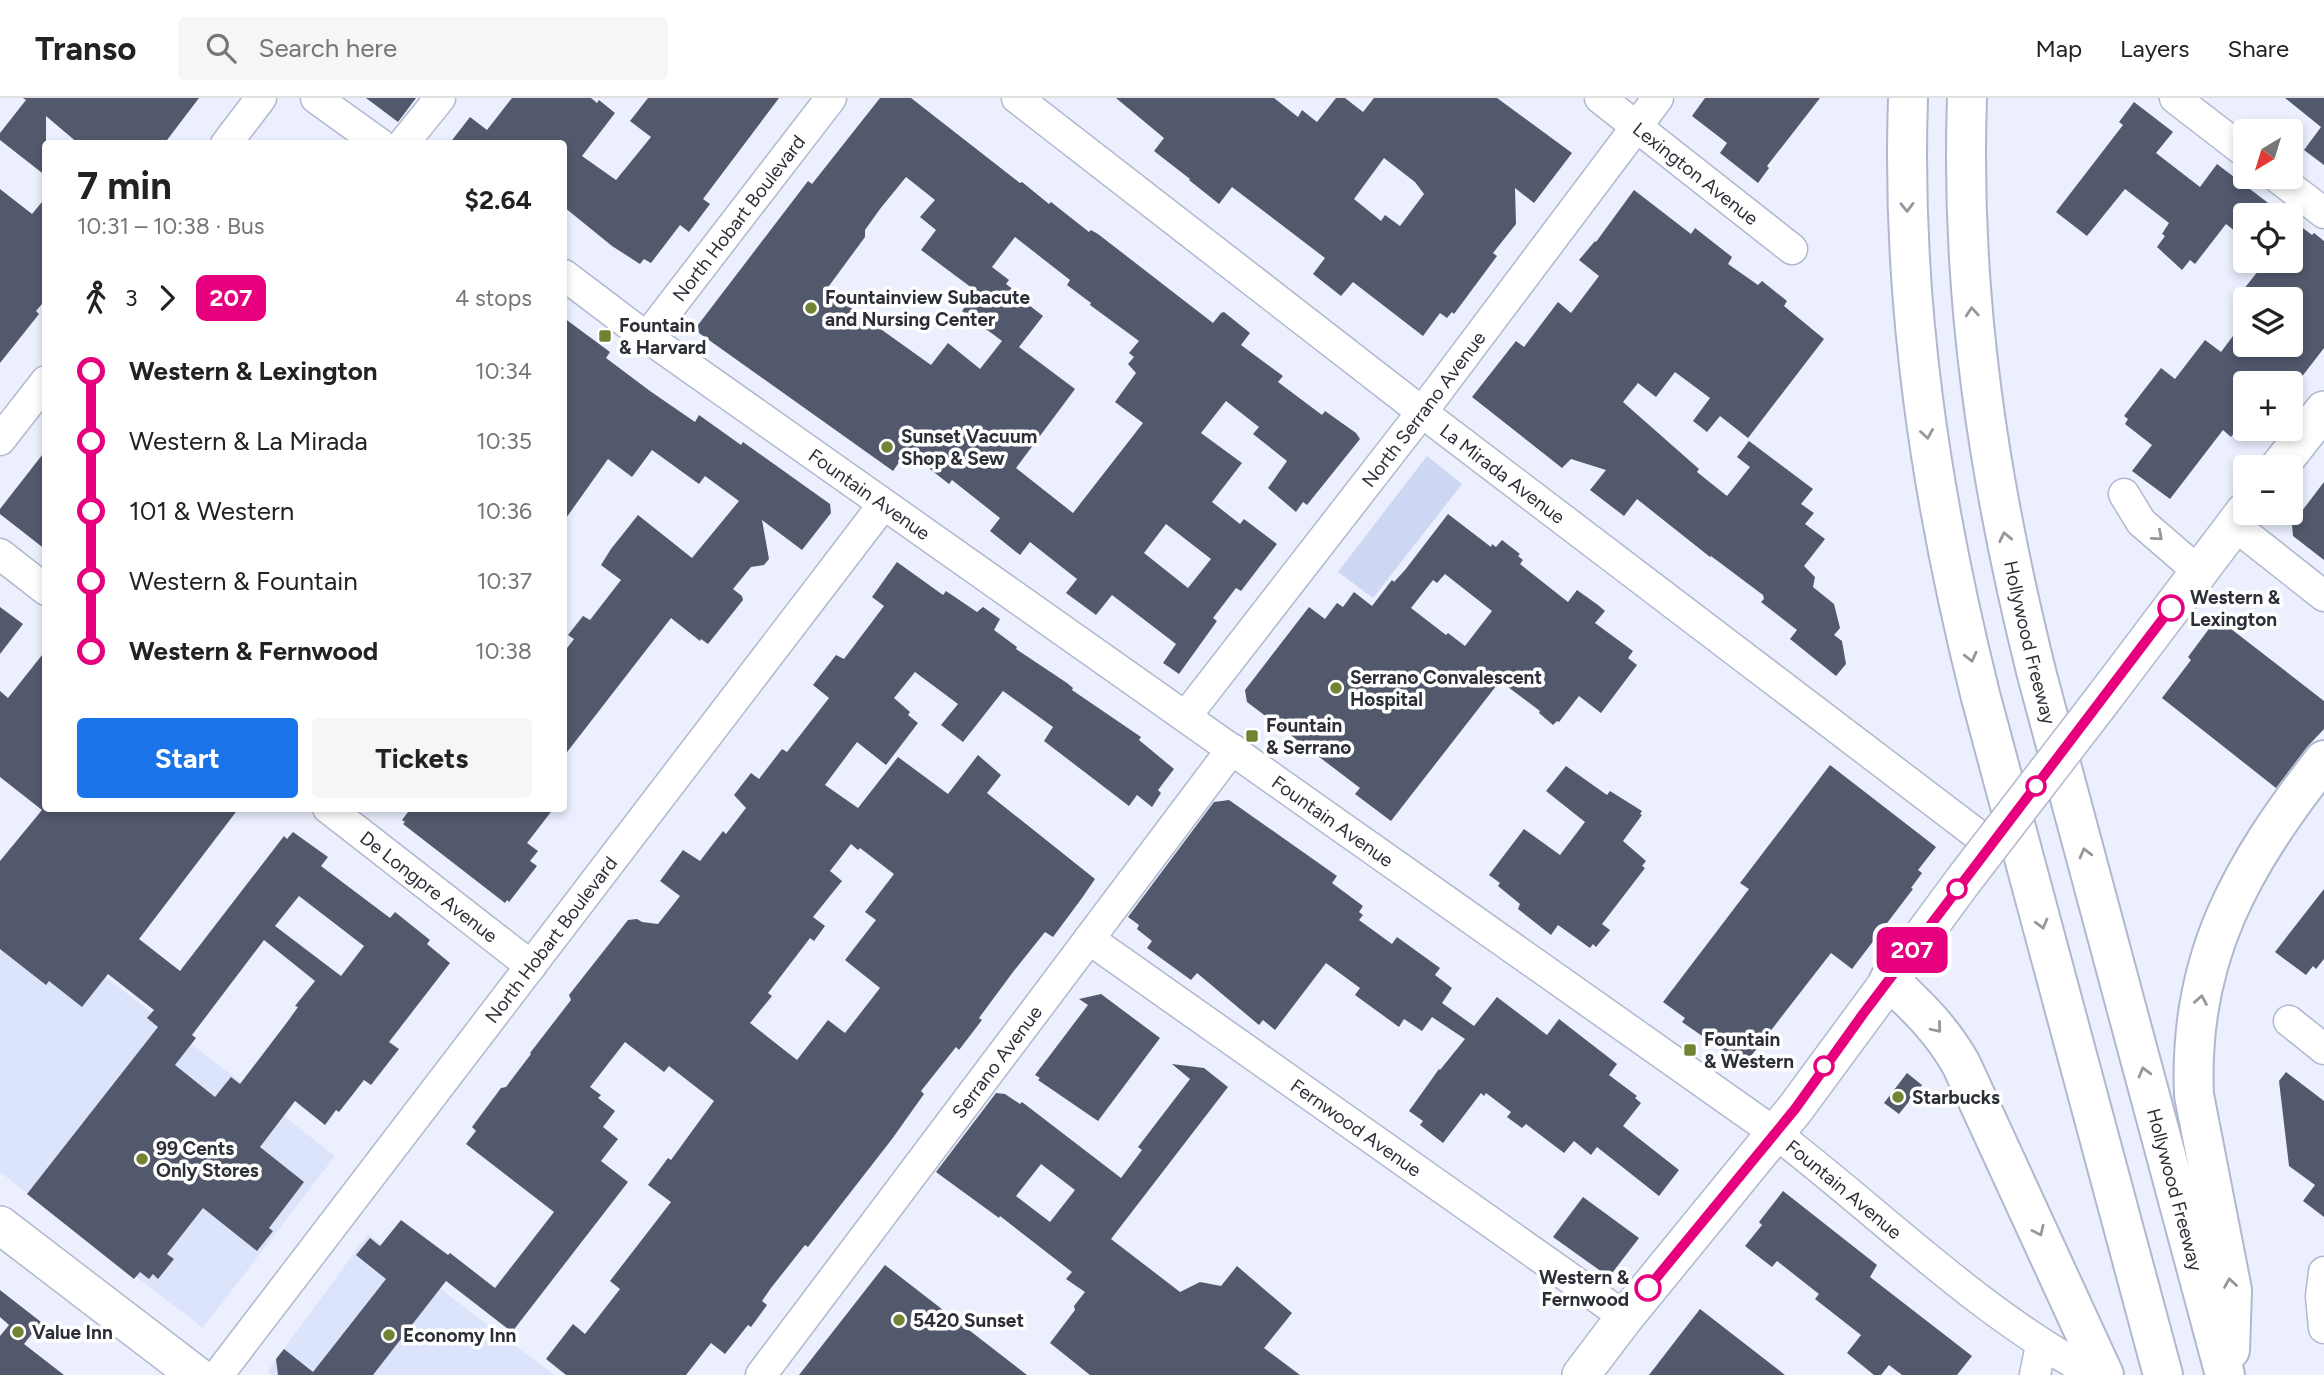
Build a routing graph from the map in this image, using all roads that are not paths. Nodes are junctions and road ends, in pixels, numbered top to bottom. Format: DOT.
graph roads {
  1 [pos="261,98"];
  2 [pos="316,98"];
  3 [pos="440,98"];
  4 [pos="831,98"];
  5 [pos="1017,98"];
  6 [pos="1600,98"];
  7 [pos="1658,98"];
  8 [pos="1908,98"];
  9 [pos="1967,98"];
  10 [pos="2175,98"];
  11 [pos="1637,127"];
  12 [pos="229,140"];
  13 [pos="374,140"];
  14 [pos="406,140"];
  15 [pos="2233,143"];
  16 [pos="2293,189"];
  17 [pos="2324,213"];
  18 [pos="1792,249"];
  19 [pos="567,280"];
  20 [pos="647,337"];
  21 [pos="42,386"];
  22 [pos="2324,410"];
  23 [pos="1422,412"];
  24 [pos="0,440"];
  25 [pos="2288,455"];
  26 [pos="2124,494"];
  27 [pos="883,505"];
  28 [pos="2235,525"];
  29 [pos="2248,525"];
  30 [pos="0,554"];
  31 [pos="2199,572"];
  32 [pos="42,587"];
  33 [pos="2324,596"];
  34 [pos="1186,716"];
  35 [pos="1232,749"];
  36 [pos="2324,760"];
  37 [pos="333,812"];
  38 [pos="1991,845"];
  39 [pos="1089,939"];
  40 [pos="531,966"];
  41 [pos="1889,980"];
  42 [pos="2289,1021"];
  43 [pos="2324,1049"];
  44 [pos="1775,1133"];
  45 [pos="0,1225"];
  46 [pos="2324,1272"];
  47 [pos="1625,1317"];
  48 [pos="2324,1328"];
  49 [pos="2053,1352"];
  50 [pos="196,1375"];
  51 [pos="218,1375"];
  52 [pos="761,1375"];
  53 [pos="1581,1375"];
  54 [pos="2035,1375"];
  55 [pos="2095,1375"];
  56 [pos="2104,1375"];
  57 [pos="2163,1375"];
  58 [pos="2227,1375"];
  1 -- 12 [label="street"];
  2 -- 13 [label="street"];
  3 -- 14 [label="street"];
  4 -- 20 [label="street, North Hobart Boulevard"];
  5 -- 23 [label="street, La Mirada Avenue"];
  6 -- 11 [label="street, Lexington Avenue"];
  7 -- 11 [label="street, North Serrano Avenue"];
  8 -- 57 [label="highway, one-way"];
  58 -- 9 [label="highway, Hollywood Freeway, one-way"];
  10 -- 15 [label="street"];
  11 -- 18 [label="street, Lexington Avenue"];
  11 -- 23 [label="street, North Serrano Avenue"];
  16 -- 17 [label="street"];
  19 -- 20 [label="street, Fountain Avenue"];
  20 -- 27 [label="street, Fountain Avenue"];
  21 -- 24 [label="street"];
  22 -- 25 [label="main road"];
  23 -- 34 [label="street, North Serrano Avenue"];
  23 -- 38 [label="street, La Mirada Avenue"];
  26 -- 31 [label="street, one-way"];
  27 -- 34 [label="street, Fountain Avenue"];
  27 -- 40 [label="street, North Hobart Boulevard"];
  28 -- 31 [label="main road"];
  29 -- 33 [label="street"];
  30 -- 32 [label="street"];
  31 -- 38 [label="main road, bridge"];
  34 -- 35 [label="street, Fountain Avenue"];
  35 -- 39 [label="street, Serrano Avenue"];
  35 -- 44 [label="street, Fountain Avenue"];
  58 -- 36 [label="highway, one-way"];
  37 -- 40 [label="street, De Longpre Avenue"];
  38 -- 41 [label="main road, bridge"];
  39 -- 47 [label="street, Fernwood Avenue"];
  39 -- 52 [label="street, Serrano Avenue"];
  40 -- 51 [label="street, North Hobart Boulevard"];
  41 -- 44 [label="main road"];
  41 -- 56 [label="highway, one-way"];
  42 -- 43 [label="street"];
  44 -- 47 [label="main road"];
  44 -- 49 [label="street, Fountain Avenue"];
  45 -- 50 [label="main road"];
  46 -- 48 [label="street"];
  47 -- 53 [label="main road"];
  49 -- 54 [label="street"];
  49 -- 55 [label="street, Fountain Avenue"];
}
